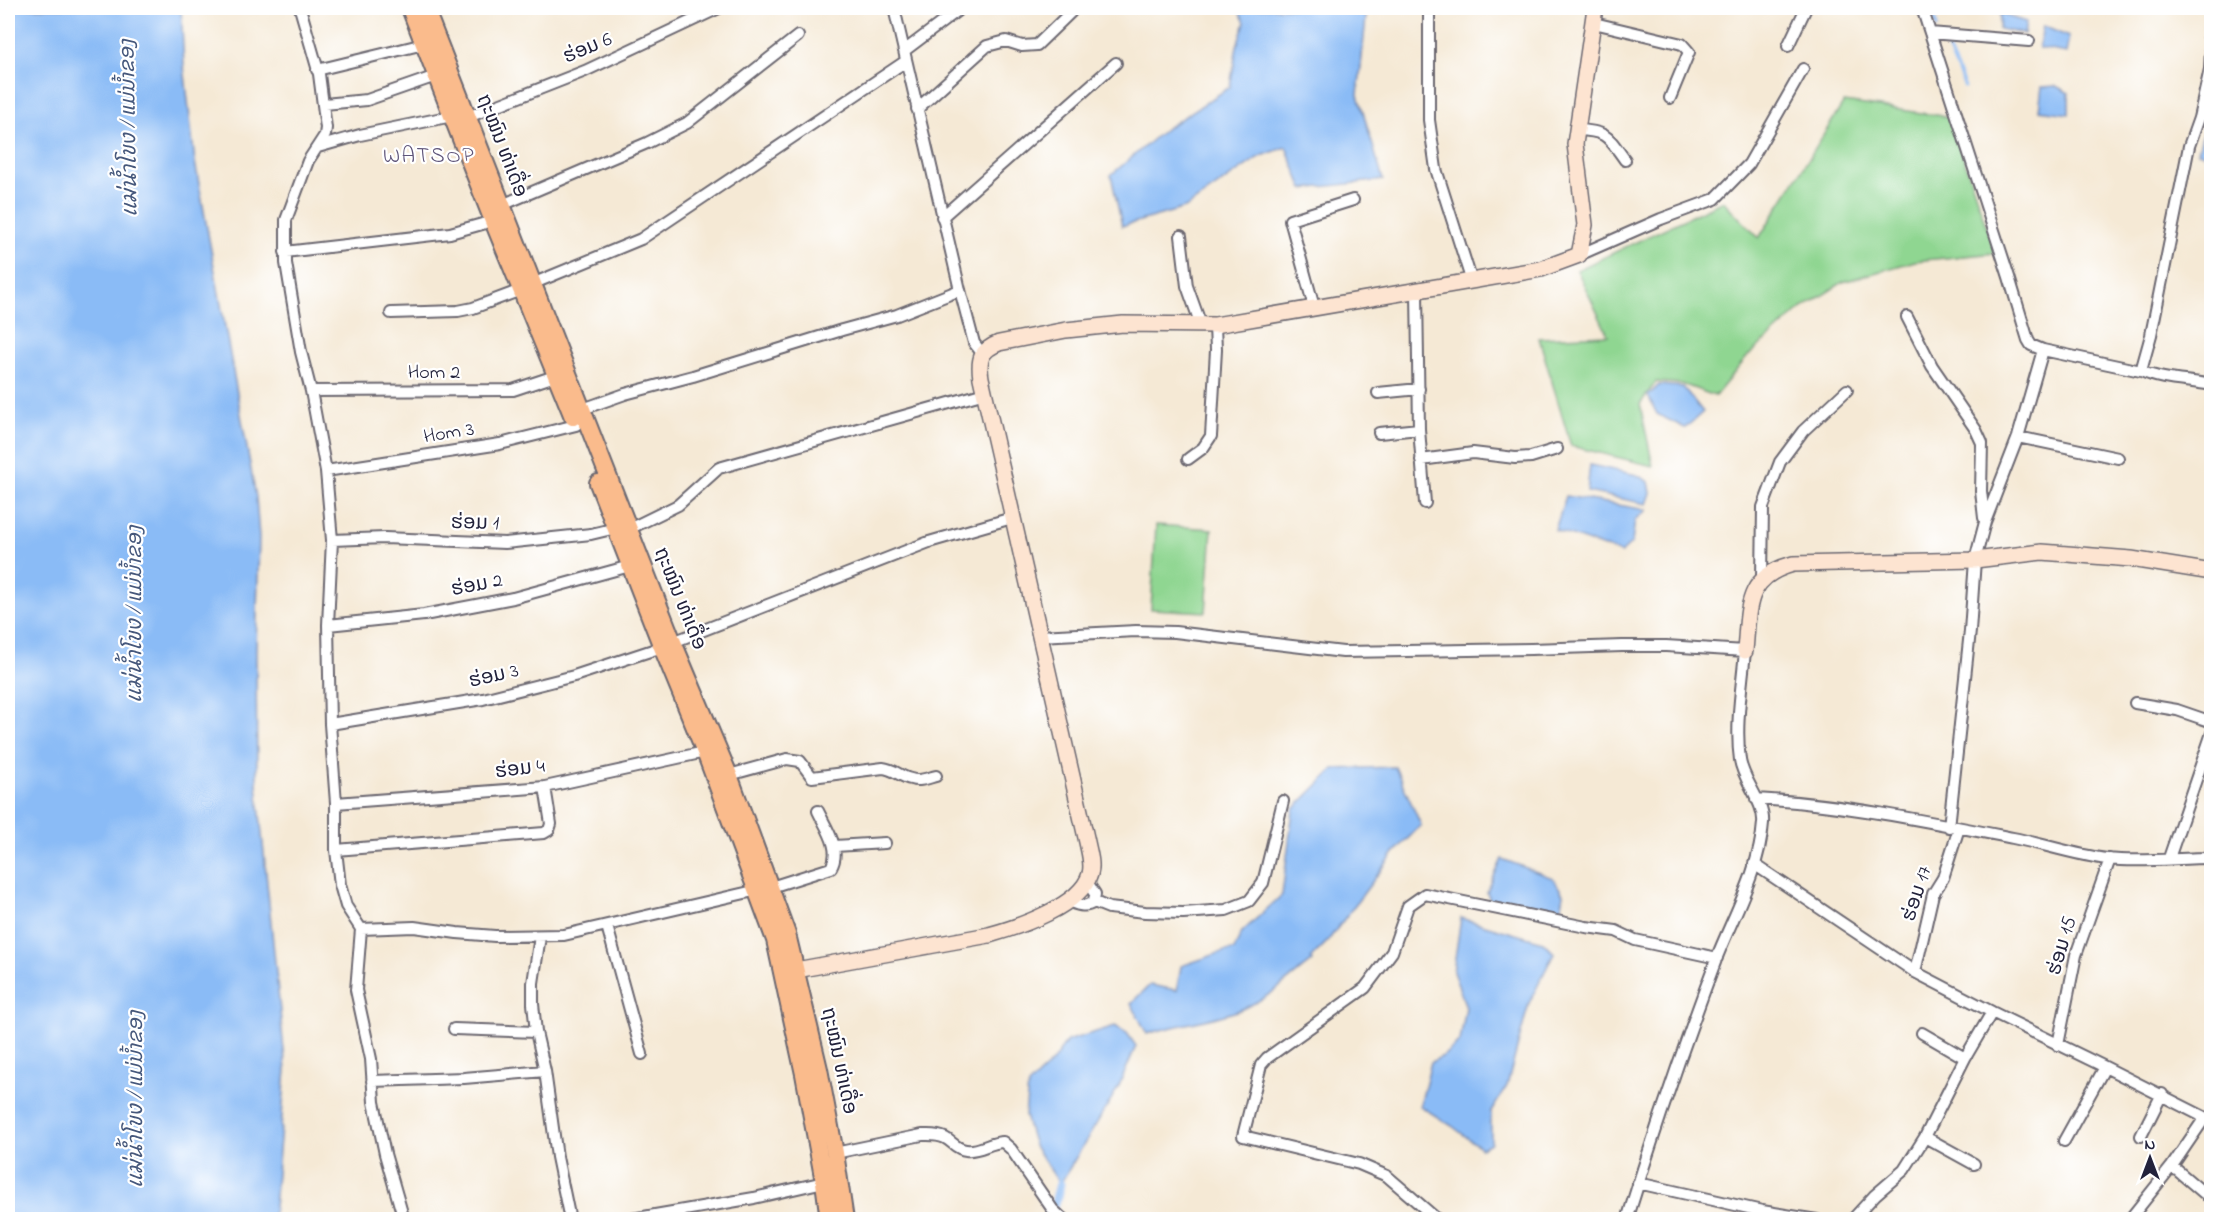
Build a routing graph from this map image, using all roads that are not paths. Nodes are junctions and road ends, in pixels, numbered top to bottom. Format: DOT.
graph roads {
  1 [pos="300,8"];
  2 [pos="410,8"];
  3 [pos="425,8"];
  4 [pos="719,8"];
  5 [pos="894,8"];
  6 [pos="961,8"];
  7 [pos="1429,8"];
  8 [pos="1806,8"];
  9 [pos="1922,8"];
  10 [pos="2210,9"];
  11 [pos="1071,12"];
  12 [pos="1594,15"];
  13 [pos="1930,33"];
  14 [pos="798,36"];
  15 [pos="2029,41"];
  16 [pos="424,44"];
  17 [pos="1788,46"];
  18 [pos="905,56"];
  19 [pos="1116,63"];
  20 [pos="1803,69"];
  21 [pos="317,70"];
  22 [pos="436,76"];
  23 [pos="1670,98"];
  24 [pos="324,104"];
  25 [pos="917,109"];
  26 [pos="460,116"];
  27 [pos="1577,130"];
  28 [pos="318,147"];
  29 [pos="1625,160"];
  30 [pos="1353,200"];
  31 [pos="501,205"];
  32 [pos="942,217"];
  33 [pos="493,220"];
  34 [pos="1181,236"];
  35 [pos="285,252"];
  36 [pos="1579,255"];
  37 [pos="1472,282"];
  38 [pos="526,287"];
  39 [pos="960,290"];
  40 [pos="1417,291"];
  41 [pos="1314,307"];
  42 [pos="391,313"];
  43 [pos="1907,317"];
  44 [pos="1208,325"];
  45 [pos="2043,350"];
  46 [pos="982,353"];
  47 [pos="2141,371"];
  48 [pos="555,376"];
  49 [pos="2211,386"];
  50 [pos="1419,389"];
  51 [pos="1847,390"];
  52 [pos="311,391"];
  53 [pos="985,393"];
  54 [pos="1378,393"];
  55 [pos="576,416"];
  56 [pos="1419,429"];
  57 [pos="1379,433"];
  58 [pos="2018,437"];
  59 [pos="1557,449"];
  60 [pos="2118,458"];
  61 [pos="1188,459"];
  62 [pos="1421,460"];
  63 [pos="326,471"];
  64 [pos="1425,503"];
  65 [pos="1012,518"];
  66 [pos="1985,522"];
  67 [pos="622,528"];
  68 [pos="332,540"];
  69 [pos="1975,560"];
  70 [pos="630,566"];
  71 [pos="2211,572"];
  72 [pos="1762,578"];
  73 [pos="328,625"];
  74 [pos="1039,636"];
  75 [pos="667,645"];
  76 [pos="1745,651"];
  77 [pos="2135,703"];
  78 [pos="2211,722"];
  79 [pos="330,724"];
  80 [pos="2211,733"];
  81 [pos="705,752"];
  82 [pos="729,775"];
  83 [pos="936,776"];
  84 [pos="545,787"];
  85 [pos="1756,799"];
  86 [pos="1282,801"];
  87 [pos="336,803"];
  88 [pos="818,812"];
  89 [pos="1954,827"];
  90 [pos="885,843"];
  91 [pos="835,846"];
  92 [pos="336,850"];
  93 [pos="2169,858"];
  94 [pos="2211,858"];
  95 [pos="2110,859"];
  96 [pos="1754,864"];
  97 [pos="1087,882"];
  98 [pos="764,889"];
  99 [pos="1067,901"];
  100 [pos="1094,902"];
  101 [pos="607,926"];
  102 [pos="361,929"];
  103 [pos="540,936"];
  104 [pos="1717,958"];
  105 [pos="790,971"];
  106 [pos="1915,972"];
  107 [pos="1992,1012"];
  108 [pos="454,1029"];
  109 [pos="536,1032"];
  110 [pos="1922,1033"];
  111 [pos="2058,1046"];
  112 [pos="642,1054"];
  113 [pos="1965,1058"];
  114 [pos="2105,1066"];
  115 [pos="546,1071"];
  116 [pos="372,1081"];
  117 [pos="2162,1095"];
  118 [pos="2208,1120"];
  119 [pos="2141,1136"];
  120 [pos="1925,1137"];
  121 [pos="2064,1141"];
  122 [pos="835,1153"];
  123 [pos="1974,1164"];
  124 [pos="2172,1166"];
  125 [pos="824,1182"];
  126 [pos="1638,1183"];
  127 [pos="2211,1200"];
  128 [pos="1777,1216"];
  129 [pos="404,1220"];
  130 [pos="570,1220"];
  131 [pos="626,1220"];
  132 [pos="828,1220"];
  133 [pos="845,1220"];
  134 [pos="1064,1220"];
  135 [pos="1438,1220"];
  136 [pos="1627,1220"];
  137 [pos="1817,1220"];
  138 [pos="1852,1220"];
  139 [pos="2129,1220"];
  1 -- 21 [label="street"];
  2 -- 16 [label="main road, ຖະໝົນ ທ່າເດື່ອ"];
  3 -- 26 [label="main road, ຖະໝົນ ທ່າເດື່ອ"];
  4 -- 26 [label="street, ຮ່ອມ 6"];
  5 -- 18 [label="street"];
  6 -- 18 [label="street"];
  7 -- 37 [label="street"];
  8 -- 17 [label="street"];
  9 -- 13 [label="street"];
  10 -- 47 [label="street"];
  11 -- 25 [label="street"];
  12 -- 23 [label="street"];
  12 -- 27 [label="street"];
  13 -- 15 [label="street"];
  13 -- 45 [label="street"];
  14 -- 31 [label="street"];
  16 -- 21 [label="street"];
  16 -- 22 [label="main road, ຖະໝົນ ທ່າເດື່ອ"];
  18 -- 25 [label="street"];
  18 -- 38 [label="street"];
  19 -- 32 [label="street"];
  20 -- 36 [label="street"];
  21 -- 24 [label="street"];
  22 -- 24 [label="street"];
  22 -- 26 [label="main road, ຖະໝົນ ທ່າເດື່ອ"];
  24 -- 28 [label="street"];
  25 -- 32 [label="street"];
  26 -- 28 [label="street, ຮ່ອມ 6"];
  26 -- 31 [label="main road, ຖະໝົນ ທ່າເດື່ອ"];
  26 -- 33 [label="main road, ຖະໝົນ ທ່າເດື່ອ"];
  27 -- 29 [label="street"];
  27 -- 36 [label="street"];
  28 -- 35 [label="street"];
  30 -- 41 [label="street"];
  31 -- 38 [label="main road, ຖະໝົນ ທ່າເດື່ອ"];
  32 -- 39 [label="street"];
  33 -- 35 [label="street"];
  33 -- 38 [label="main road, ຖະໝົນ ທ່າເດື່ອ"];
  34 -- 44 [label="street"];
  35 -- 52 [label="street"];
  36 -- 37 [label="street"];
  37 -- 40 [label="street"];
  38 -- 42 [label="street"];
  38 -- 48 [label="main road, ຖະໝົນ ທ່າເດື່ອ"];
  38 -- 55 [label="main road, ຖະໝົນ ທ່າເດື່ອ"];
  39 -- 46 [label="street"];
  39 -- 55 [label="street, Hom 3"];
  40 -- 41 [label="street"];
  40 -- 50 [label="street"];
  41 -- 44 [label="street"];
  43 -- 66 [label="street"];
  44 -- 46 [label="street"];
  44 -- 61 [label="street"];
  45 -- 47 [label="street"];
  45 -- 58 [label="street, ຮ່ອມ 17"];
  46 -- 53 [label="street"];
  47 -- 49 [label="street"];
  48 -- 52 [label="street, Hom 2"];
  48 -- 55 [label="main road, ຖະໝົນ ທ່າເດື່ອ"];
  50 -- 54 [label="street"];
  50 -- 56 [label="street"];
  51 -- 72 [label="street"];
  52 -- 63 [label="street"];
  53 -- 65 [label="street"];
  53 -- 67 [label="street, ຮ່ອມ 1"];
  55 -- 63 [label="street, Hom 3"];
  55 -- 67 [label="main road, ຖະໝົນ ທ່າເດື່ອ"];
  56 -- 57 [label="street"];
  56 -- 62 [label="street"];
  58 -- 60 [label="street"];
  58 -- 66 [label="street, ຮ່ອມ 17"];
  59 -- 62 [label="street"];
  62 -- 64 [label="street"];
  63 -- 68 [label="street"];
  65 -- 74 [label="street"];
  65 -- 75 [label="street, ຮ່ອມ 3"];
  66 -- 69 [label="street, ຮ່ອມ 17"];
  67 -- 68 [label="street, ຮ່ອມ 1"];
  67 -- 70 [label="main road, ຖະໝົນ ທ່າເດື່ອ"];
  67 -- 75 [label="main road, ຖະໝົນ ທ່າເດື່ອ"];
  68 -- 73 [label="street"];
  69 -- 71 [label="street"];
  69 -- 72 [label="street"];
  69 -- 89 [label="street, ຮ່ອມ 17"];
  70 -- 73 [label="street, ຮ່ອມ 2"];
  70 -- 75 [label="main road, ຖະໝົນ ທ່າເດື່ອ"];
  72 -- 76 [label="street"];
  73 -- 79 [label="street"];
  74 -- 76 [label="street"];
  74 -- 97 [label="street"];
  75 -- 79 [label="street, ຮ່ອມ 3"];
  75 -- 81 [label="main road, ຖະໝົນ ທ່າເດື່ອ"];
  75 -- 82 [label="main road, ຖະໝົນ ທ່າເດື່ອ"];
  76 -- 85 [label="street"];
  77 -- 78 [label="street"];
  79 -- 87 [label="street"];
  80 -- 93 [label="street"];
  81 -- 84 [label="street, ຮ່ອມ 4"];
  81 -- 98 [label="main road, ຖະໝົນ ທ່າເດື່ອ"];
  82 -- 83 [label="street"];
  82 -- 98 [label="main road, ຖະໝົນ ທ່າເດື່ອ"];
  84 -- 87 [label="street, ຮ່ອມ 4"];
  84 -- 92 [label="street"];
  85 -- 89 [label="street"];
  85 -- 96 [label="street"];
  86 -- 100 [label="street"];
  87 -- 92 [label="street"];
  88 -- 91 [label="street"];
  89 -- 95 [label="street"];
  89 -- 106 [label="street, ຮ່ອມ 17"];
  90 -- 91 [label="street"];
  91 -- 98 [label="street"];
  92 -- 102 [label="street"];
  93 -- 94 [label="street"];
  93 -- 95 [label="street"];
  95 -- 111 [label="street, ຮ່ອມ 15"];
  96 -- 104 [label="street"];
  96 -- 106 [label="street"];
  97 -- 99 [label="street"];
  97 -- 100 [label="street"];
  98 -- 101 [label="street"];
  98 -- 105 [label="main road, ຖະໝົນ ທ່າເດື່ອ"];
  99 -- 100 [label="street"];
  99 -- 105 [label="street"];
  101 -- 103 [label="street"];
  101 -- 112 [label="street"];
  102 -- 103 [label="street"];
  102 -- 116 [label="street"];
  103 -- 109 [label="street"];
  104 -- 126 [label="street"];
  104 -- 135 [label="street"];
  105 -- 122 [label="main road, ຖະໝົນ ທ່າເດື່ອ"];
  105 -- 125 [label="main road, ຖະໝົນ ທ່າເດື່ອ"];
  106 -- 107 [label="street"];
  107 -- 111 [label="street"];
  107 -- 113 [label="street"];
  108 -- 109 [label="street"];
  109 -- 115 [label="street"];
  110 -- 113 [label="street"];
  111 -- 114 [label="street"];
  113 -- 120 [label="street"];
  114 -- 117 [label="street"];
  114 -- 121 [label="street"];
  115 -- 116 [label="street"];
  115 -- 130 [label="street"];
  116 -- 129 [label="street"];
  117 -- 118 [label="street"];
  117 -- 119 [label="street"];
  118 -- 124 [label="street"];
  120 -- 123 [label="street"];
  120 -- 138 [label="street"];
  122 -- 133 [label="main road, ຖະໝົນ ທ່າເດື່ອ"];
  122 -- 134 [label="street"];
  124 -- 127 [label="street"];
  124 -- 139 [label="street"];
  125 -- 131 [label="street"];
  125 -- 132 [label="main road, ຖະໝົນ ທ່າເດື່ອ"];
  126 -- 128 [label="street"];
  126 -- 136 [label="street"];
  128 -- 137 [label="street"];
}
